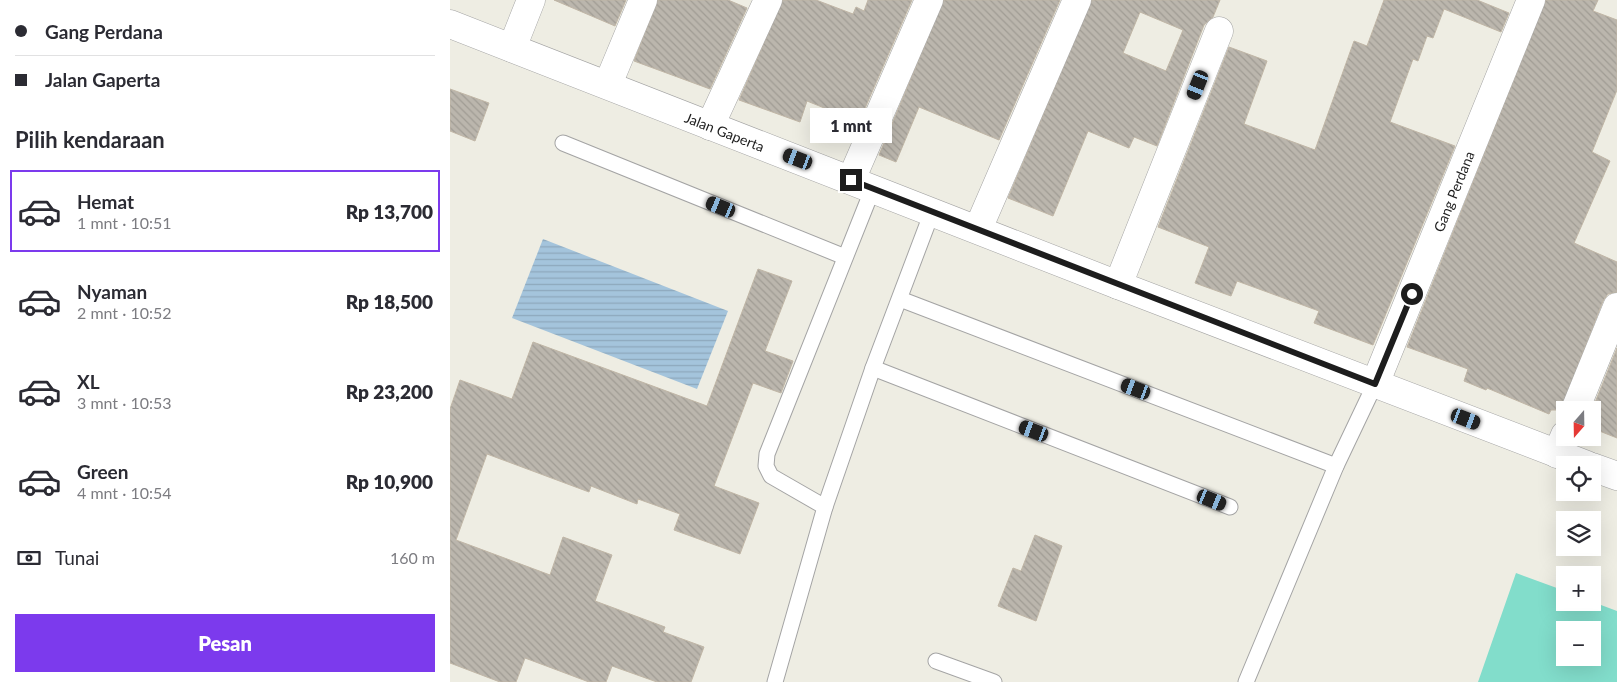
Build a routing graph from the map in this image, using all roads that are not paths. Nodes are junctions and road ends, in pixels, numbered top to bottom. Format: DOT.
graph roads {
  1 [pos="531,0"];
  2 [pos="643,0"];
  3 [pos="768,0"];
  4 [pos="929,0"];
  5 [pos="1077,0"];
  6 [pos="1531,0"];
  7 [pos="450,24"];
  8 [pos="1219,31"];
  9 [pos="512,48"];
  10 [pos="608,84"];
  11 [pos="710,126"];
  12 [pos="563,143"];
  13 [pos="862,184"];
  14 [pos="932,212"];
  15 [pos="978,230"];
  16 [pos="844,257"];
  17 [pos="1118,285"];
  18 [pos="900,298"];
  19 [pos="1617,307"];
  20 [pos="873,368"];
  21 [pos="1375,384"];
  22 [pos="1579,401"];
  23 [pos="1556,443"];
  24 [pos="1563,446"];
  25 [pos="1336,466"];
  26 [pos="1605,469"];
  27 [pos="825,507"];
  28 [pos="1230,508"];
  29 [pos="936,661"];
  30 [pos="775,682"];
  31 [pos="994,682"];
  32 [pos="1246,682"];
  1 -- 9 [label="street"];
  2 -- 10 [label="street"];
  3 -- 11 [label="street"];
  4 -- 13 [label="street"];
  5 -- 15 [label="street"];
  6 -- 21 [label="street, Gang Perdana"];
  7 -- 9 [label="street, Jalan Gaperta"];
  8 -- 17 [label="street"];
  9 -- 10 [label="street, Jalan Gaperta"];
  10 -- 11 [label="street, Jalan Gaperta"];
  11 -- 13 [label="street, Jalan Gaperta"];
  12 -- 16 [label="lane"];
  13 -- 14 [label="street, Jalan Gaperta"];
  13 -- 16 [label="lane"];
  14 -- 15 [label="street, Jalan Gaperta"];
  14 -- 18 [label="lane"];
  15 -- 17 [label="street, Jalan Gaperta"];
  16 -- 27 [label="lane"];
  17 -- 21 [label="street, Jalan Gaperta"];
  18 -- 20 [label="lane"];
  18 -- 25 [label="lane"];
  19 -- 22 [label="street"];
  20 -- 27 [label="lane"];
  20 -- 28 [label="lane"];
  21 -- 23 [label="street, Jalan Gaperta"];
  21 -- 25 [label="lane"];
  24 -- 26 [label="street, Jalan Gaperta"];
  25 -- 32 [label="lane"];
  27 -- 30 [label="lane"];
  29 -- 31 [label="lane"];
}
